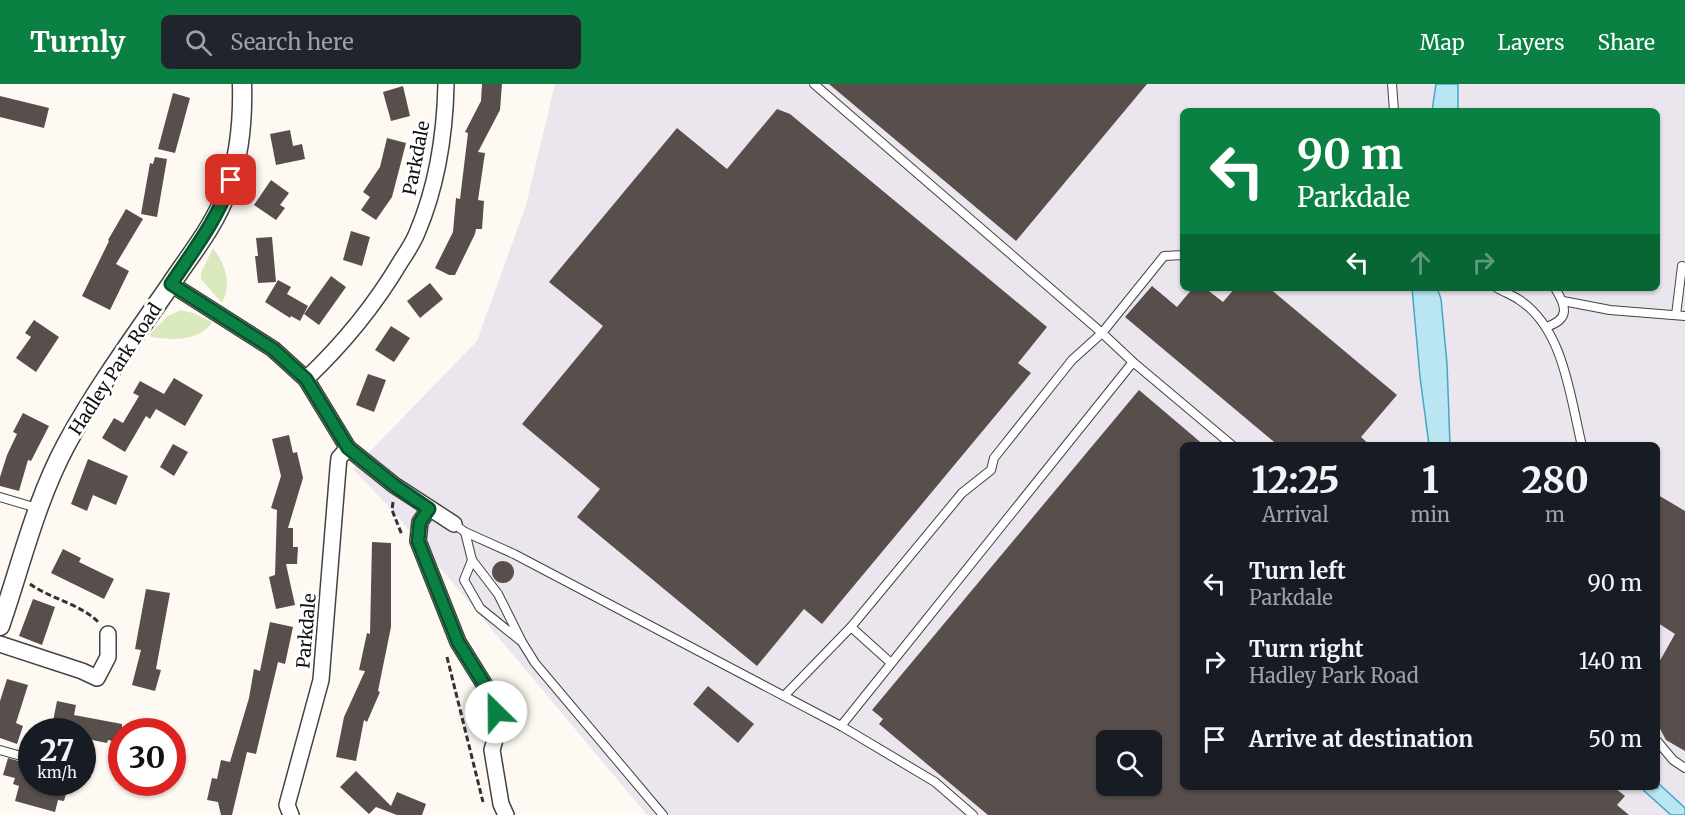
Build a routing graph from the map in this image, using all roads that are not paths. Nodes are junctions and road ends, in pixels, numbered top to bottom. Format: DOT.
graph roads {
  1 [pos="242,84"];
  2 [pos="446,84"];
  3 [pos="814,84"];
  4 [pos="1392,84"];
  5 [pos="1394,108"];
  6 [pos="1180,255"];
  7 [pos="1682,266"];
  8 [pos="171,284"];
  9 [pos="1502,291"];
  10 [pos="1557,291"];
  11 [pos="1563,301"];
  12 [pos="1681,316"];
  13 [pos="1546,327"];
  14 [pos="1102,333"];
  15 [pos="1133,362"];
  16 [pos="306,379"];
  17 [pos="1228,442"];
  18 [pos="1581,442"];
  19 [pos="348,448"];
  20 [pos="0,497"];
  21 [pos="39,509"];
  22 [pos="429,509"];
  23 [pos="459,528"];
  24 [pos="472,560"];
  25 [pos="0,626"];
  26 [pos="851,627"];
  27 [pos="108,634"];
  28 [pos="522,642"];
  29 [pos="0,645"];
  30 [pos="891,663"];
  31 [pos="784,696"];
  32 [pos="841,726"];
  33 [pos="1660,744"];
  34 [pos="0,750"];
  35 [pos="18,755"];
  36 [pos="1685,768"];
  37 [pos="291,815"];
  38 [pos="506,815"];
  39 [pos="663,815"];
  40 [pos="973,815"];
  1 -- 8 [label="street, Hadley Park Road"];
  2 -- 16 [label="street, Parkdale"];
  3 -- 14 [label="lane"];
  4 -- 5 [label="lane"];
  6 -- 14 [label="lane"];
  7 -- 12 [label="lane"];
  8 -- 16 [label="street"];
  8 -- 21 [label="street, Hadley Park Road"];
  9 -- 13 [label="lane"];
  10 -- 11 [label="lane"];
  11 -- 12 [label="lane"];
  11 -- 13 [label="lane"];
  13 -- 18 [label="lane"];
  14 -- 15 [label="lane"];
  14 -- 26 [label="lane"];
  15 -- 17 [label="lane"];
  15 -- 30 [label="lane"];
  16 -- 19 [label="street"];
  19 -- 22 [label="street"];
  19 -- 37 [label="street, Parkdale"];
  20 -- 21 [label="lane"];
  21 -- 25 [label="street, Hadley Park Road"];
  22 -- 23 [label="street"];
  22 -- 38 [label="street"];
  23 -- 24 [label="lane"];
  23 -- 31 [label="lane"];
  24 -- 28 [label="lane"];
  24 -- 28 [label="lane"];
  26 -- 30 [label="lane"];
  26 -- 31 [label="lane"];
  27 -- 29 [label="street"];
  28 -- 39 [label="lane"];
  30 -- 32 [label="lane"];
  31 -- 32 [label="lane"];
  32 -- 40 [label="lane"];
  33 -- 36 [label="lane"];
  34 -- 35 [label="lane"];
}
